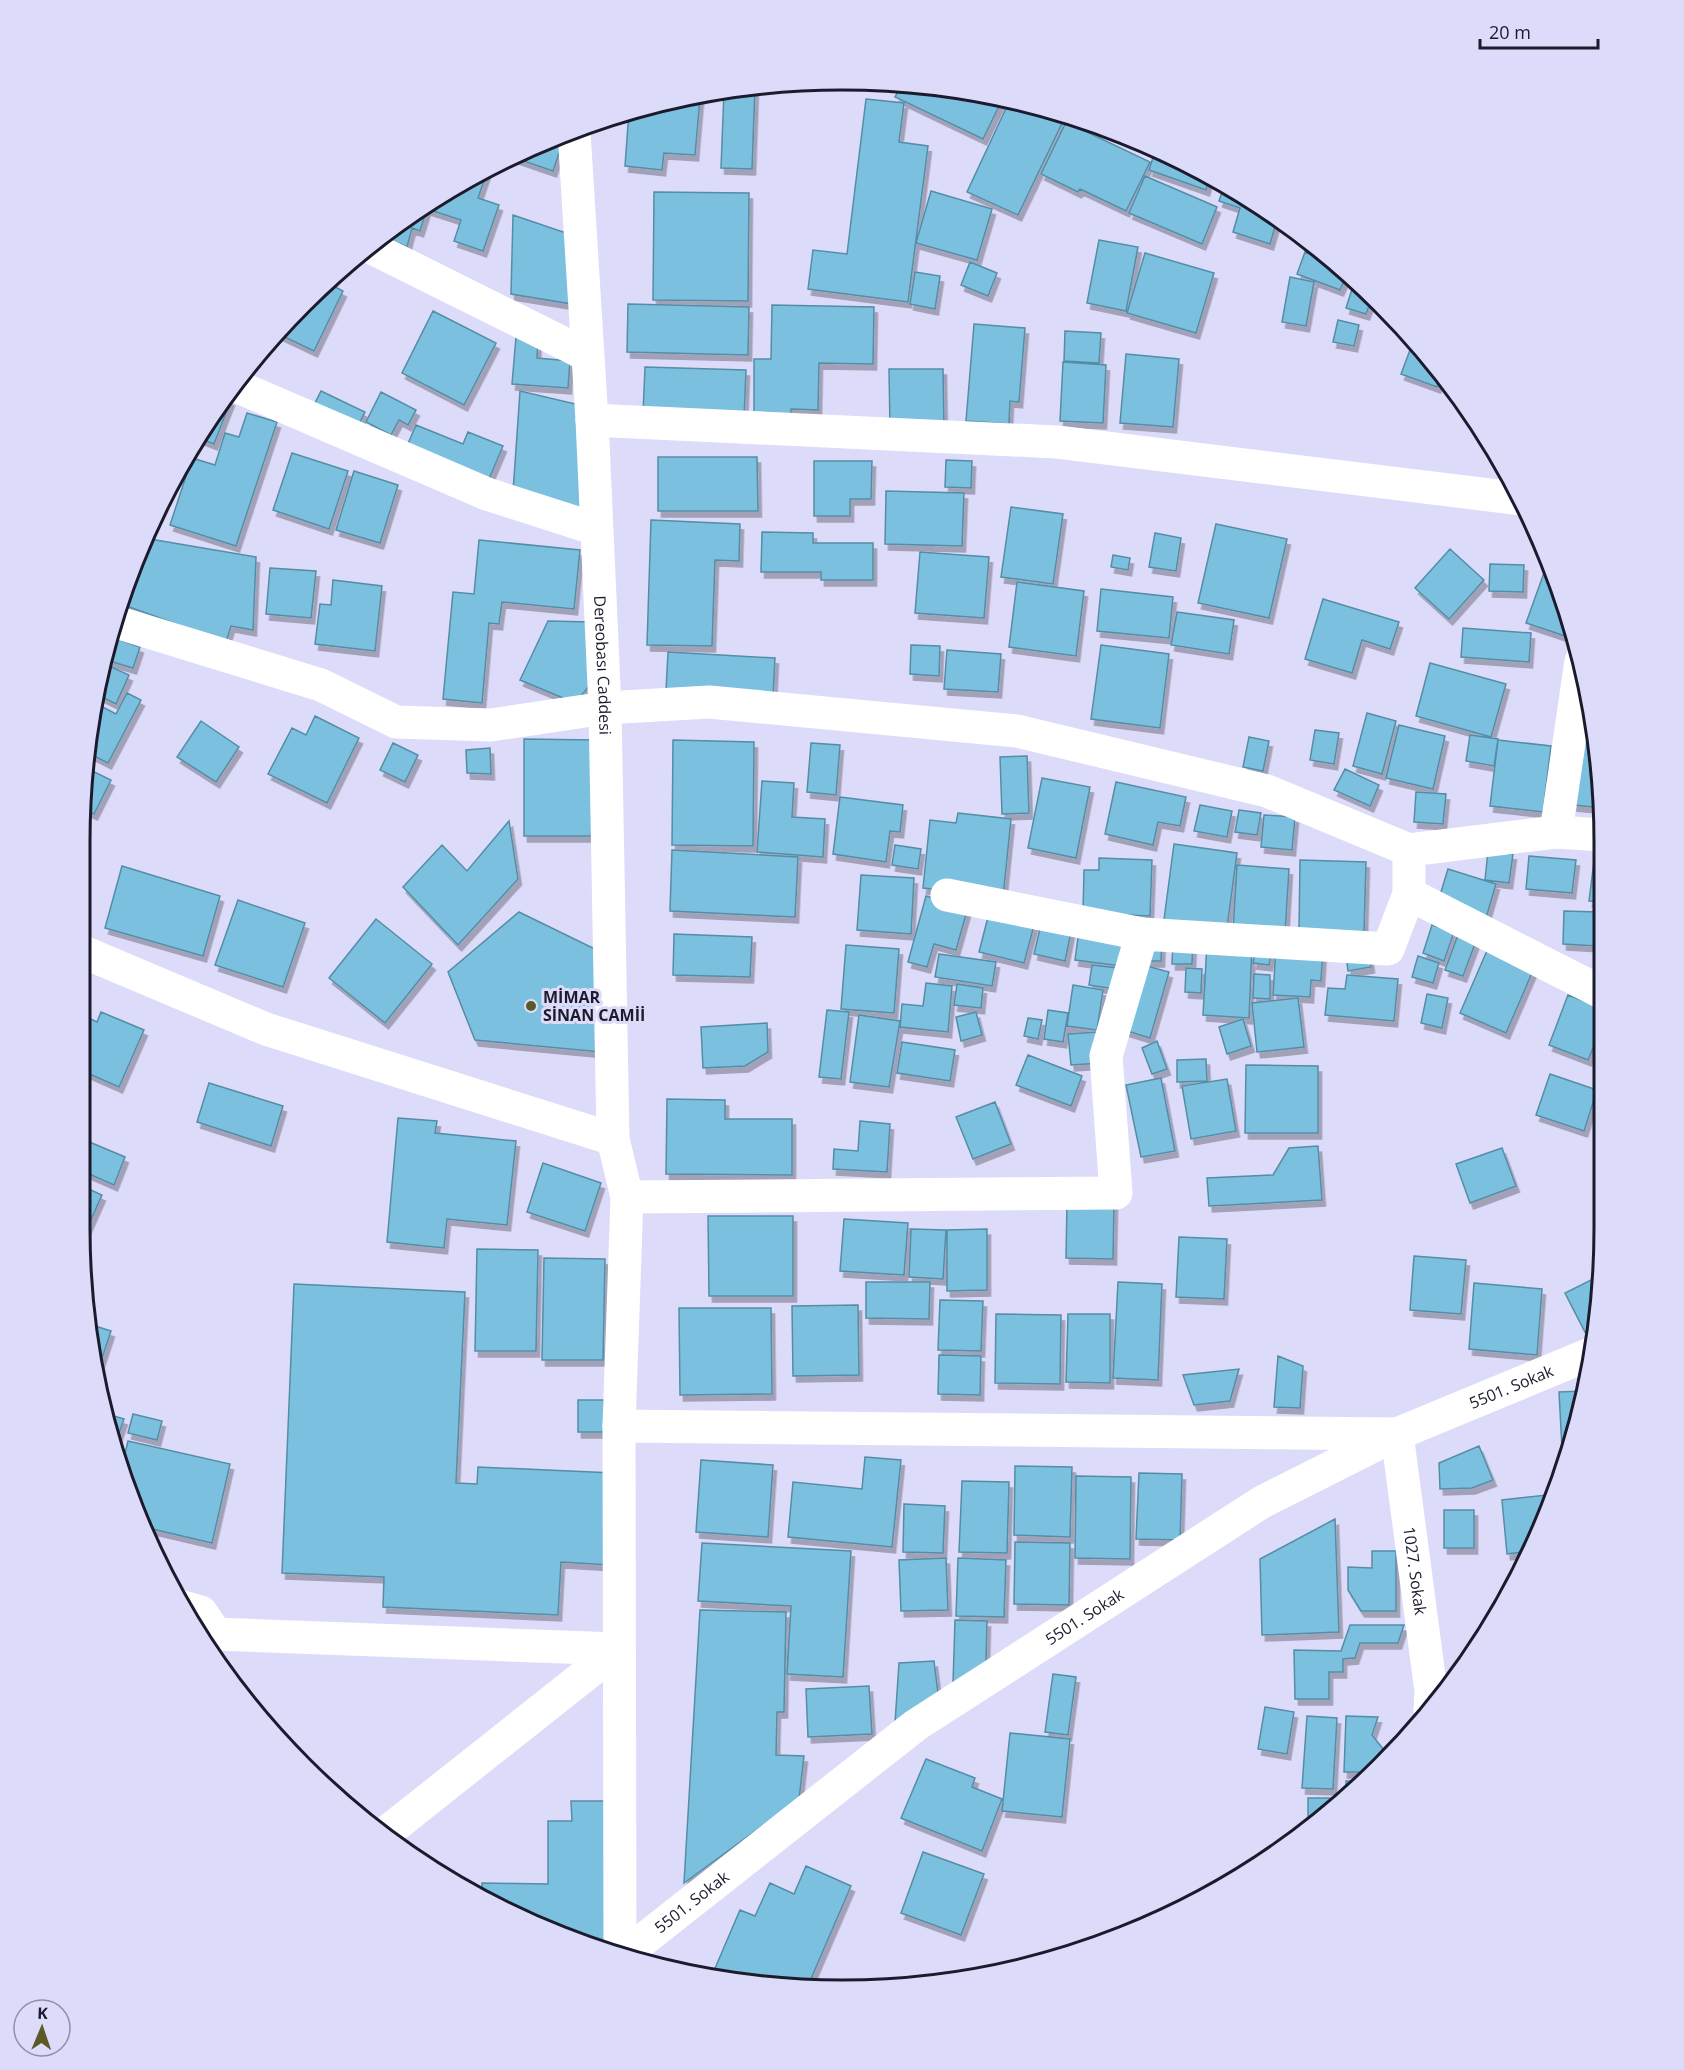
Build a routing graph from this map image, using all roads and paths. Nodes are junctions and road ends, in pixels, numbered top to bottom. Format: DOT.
graph roads {
  1 [pos="571,141"];
  2 [pos="377,251"];
  3 [pos="587,355"];
  4 [pos="242,389"];
  5 [pos="592,420"];
  6 [pos="1510,498"];
  7 [pos="596,529"];
  8 [pos="123,624"];
  9 [pos="1577,685"];
  10 [pos="605,708"];
  11 [pos="1556,832"];
  12 [pos="1594,835"];
  13 [pos="1409,850"];
  14 [pos="1409,894"];
  15 [pos="947,895"];
  16 [pos="1142,934"];
  17 [pos="90,955"];
  18 [pos="1594,988"];
  19 [pos="613,1139"];
  20 [pos="627,1197"];
  21 [pos="1583,1357"];
  22 [pos="619,1426"];
  23 [pos="1397,1434"];
  24 [pos="194,1609"];
  25 [pos="618,1649"];
  26 [pos="1431,1696"];
  27 [pos="390,1829"];
  28 [pos="622,1947"];
  29 [pos="630,1949"];
  1 -- 3 [label="street, Dereobası Caddesi"];
  2 -- 3 [label="street"];
  3 -- 5 [label="street, Dereobası Caddesi"];
  4 -- 7 [label="street"];
  5 -- 6 [label="street"];
  5 -- 7 [label="street, Dereobası Caddesi"];
  7 -- 10 [label="street, Dereobası Caddesi"];
  8 -- 10 [label="street"];
  9 -- 11 [label="street"];
  10 -- 13 [label="street"];
  10 -- 19 [label="street, Dereobası Caddesi"];
  11 -- 12 [label="street"];
  11 -- 13 [label="street"];
  13 -- 14 [label="street"];
  14 -- 16 [label="street"];
  14 -- 18 [label="street"];
  15 -- 16 [label="street"];
  16 -- 20 [label="street"];
  17 -- 19 [label="street"];
  19 -- 20 [label="street, Dereobası Caddesi"];
  20 -- 22 [label="street, Dereobası Caddesi"];
  21 -- 23 [label="street, 5501. Sokak"];
  22 -- 23 [label="street"];
  22 -- 25 [label="street, Dereobası Caddesi"];
  23 -- 26 [label="street, 1027. Sokak"];
  23 -- 29 [label="street, 5501. Sokak"];
  24 -- 25 [label="street"];
  25 -- 27 [label="street"];
  25 -- 28 [label="street, Dereobası Caddesi"];
}
